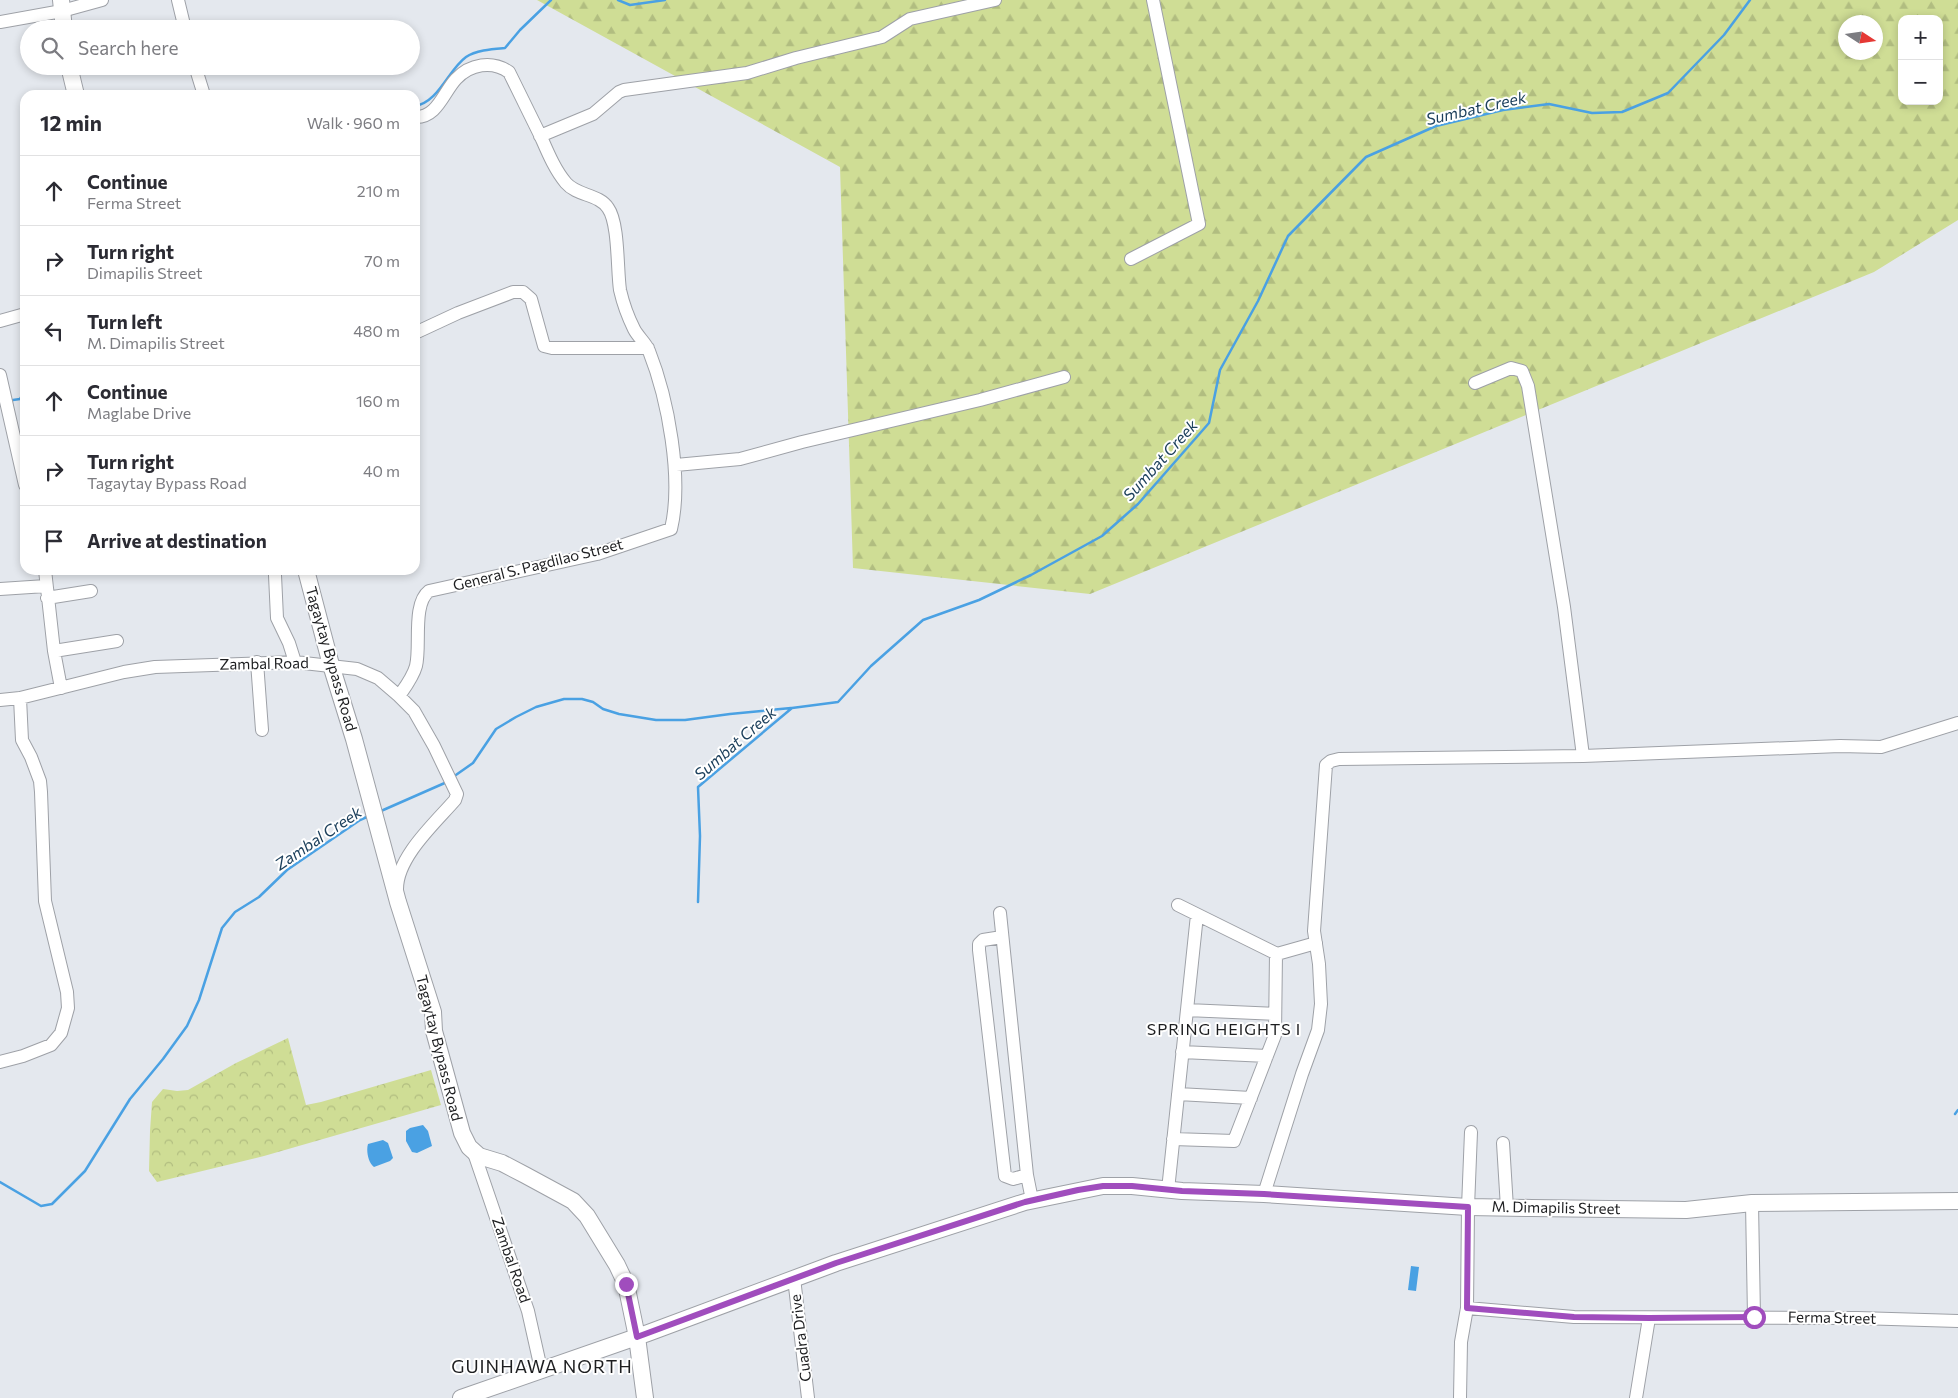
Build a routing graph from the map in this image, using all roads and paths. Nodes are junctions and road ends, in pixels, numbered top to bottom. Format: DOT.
graph roads {
  1 [pos="102,0"];
  2 [pos="178,0"];
  3 [pos="995,0"];
  4 [pos="1153,0"];
  5 [pos="61,5"];
  6 [pos="63,20"];
  7 [pos="183,20"];
  8 [pos="0,22"];
  9 [pos="71,75"];
  10 [pos="198,75"];
  11 [pos="75,90"];
  12 [pos="202,90"];
  13 [pos="420,117"];
  14 [pos="540,136"];
  15 [pos="1130,259"];
  16 [pos="20,315"];
  17 [pos="0,321"];
  18 [pos="420,331"];
  19 [pos="648,348"];
  20 [pos="0,375"];
  21 [pos="1064,377"];
  22 [pos="1475,384"];
  23 [pos="20,461"];
  24 [pos="676,466"];
  25 [pos="45,575"];
  26 [pos="275,575"];
  27 [pos="307,575"];
  28 [pos="0,589"];
  29 [pos="91,591"];
  30 [pos="46,592"];
  31 [pos="118,641"];
  32 [pos="54,651"];
  33 [pos="258,662"];
  34 [pos="295,662"];
  35 [pos="331,665"];
  36 [pos="61,688"];
  37 [pos="399,696"];
  38 [pos="20,698"];
  39 [pos="0,700"];
  40 [pos="1958,723"];
  41 [pos="262,730"];
  42 [pos="1583,756"];
  43 [pos="398,902"];
  44 [pos="1178,905"];
  45 [pos="1000,913"];
  46 [pos="1197,915"];
  47 [pos="1002,937"];
  48 [pos="1316,943"];
  49 [pos="1276,953"];
  50 [pos="1187,1010"];
  51 [pos="1275,1014"];
  52 [pos="1182,1052"];
  53 [pos="1014,1055"];
  54 [pos="1267,1056"];
  55 [pos="991,1058"];
  56 [pos="0,1062"];
  57 [pos="1178,1094"];
  58 [pos="1251,1098"];
  59 [pos="1471,1132"];
  60 [pos="1173,1139"];
  61 [pos="1503,1143"];
  62 [pos="474,1153"];
  63 [pos="1027,1175"];
  64 [pos="1168,1190"];
  65 [pos="1264,1194"];
  66 [pos="1032,1200"];
  67 [pos="1958,1201"];
  68 [pos="1752,1203"];
  69 [pos="1468,1207"];
  70 [pos="1507,1208"];
  71 [pos="794,1278"];
  72 [pos="1467,1308"];
  73 [pos="1754,1317"];
  74 [pos="1649,1318"];
  75 [pos="1958,1321"];
  76 [pos="637,1337"];
  77 [pos="540,1369"];
  78 [pos="461,1398"];
  79 [pos="645,1398"];
  80 [pos="808,1398"];
  81 [pos="1460,1398"];
  82 [pos="1636,1398"];
  1 -- 5 [label="street"];
  2 -- 7 [label="street"];
  3 -- 14 [label="street"];
  4 -- 15 [label="street"];
  5 -- 6 [label="main road"];
  5 -- 8 [label="street"];
  9 -- 11 [label="main road"];
  10 -- 12 [label="street"];
  13 -- 14 [label="street, General S. Pagdilao Street"];
  14 -- 19 [label="street, General S. Pagdilao Street"];
  16 -- 17 [label="street"];
  18 -- 19 [label="street"];
  19 -- 24 [label="street, General S. Pagdilao Street"];
  20 -- 23 [label="street"];
  21 -- 24 [label="street"];
  22 -- 42 [label="street"];
  24 -- 37 [label="street, General S. Pagdilao Street"];
  25 -- 30 [label="street"];
  26 -- 34 [label="street"];
  27 -- 35 [label="main road, Tagaytay Bypass Road"];
  28 -- 30 [label="street"];
  29 -- 30 [label="street"];
  30 -- 32 [label="street"];
  31 -- 32 [label="street"];
  32 -- 36 [label="street"];
  33 -- 34 [label="street, Zambal Road"];
  33 -- 36 [label="street, Zambal Road"];
  33 -- 41 [label="street"];
  34 -- 35 [label="street, Zambal Road"];
  35 -- 37 [label="street, Zambal Road"];
  35 -- 43 [label="main road, Tagaytay Bypass Road"];
  36 -- 38 [label="street, Zambal Road"];
  37 -- 43 [label="street, Zambal Road"];
  38 -- 39 [label="street, Zambal Road"];
  38 -- 56 [label="street"];
  40 -- 42 [label="street"];
  42 -- 48 [label="street"];
  43 -- 62 [label="main road, Tagaytay Bypass Road"];
  44 -- 46 [label="street"];
  45 -- 47 [label="street"];
  46 -- 49 [label="street"];
  46 -- 50 [label="street"];
  47 -- 53 [label="street"];
  47 -- 55 [label="street"];
  48 -- 49 [label="street"];
  48 -- 65 [label="street"];
  49 -- 51 [label="street"];
  50 -- 51 [label="street"];
  50 -- 52 [label="street"];
  51 -- 54 [label="street"];
  52 -- 54 [label="street"];
  52 -- 57 [label="street"];
  53 -- 55 [label="street"];
  53 -- 63 [label="street"];
  54 -- 58 [label="street"];
  55 -- 63 [label="street"];
  57 -- 58 [label="street"];
  57 -- 60 [label="street"];
  58 -- 60 [label="street"];
  59 -- 69 [label="street"];
  60 -- 64 [label="street"];
  61 -- 70 [label="street"];
  62 -- 76 [label="main road"];
  62 -- 77 [label="street, Zambal Road"];
  63 -- 66 [label="street"];
  64 -- 65 [label="main road, M. Dimapilis Street"];
  64 -- 66 [label="main road, M. Dimapilis Street"];
  65 -- 69 [label="main road, M. Dimapilis Street"];
  66 -- 71 [label="main road, M. Dimapilis Street"];
  67 -- 68 [label="main road, M. Dimapilis Street"];
  68 -- 70 [label="main road, M. Dimapilis Street"];
  68 -- 73 [label="street"];
  69 -- 70 [label="main road, M. Dimapilis Street"];
  69 -- 72 [label="street"];
  71 -- 76 [label="main road, M. Dimapilis Street"];
  71 -- 80 [label="street, Cuadra Drive"];
  72 -- 74 [label="street, Ferma Street"];
  72 -- 81 [label="street"];
  73 -- 74 [label="street, Ferma Street"];
  73 -- 75 [label="street, Ferma Street"];
  74 -- 82 [label="street"];
  76 -- 77 [label="main road, M. Dimapilis Street"];
  76 -- 79 [label="main road"];
  77 -- 78 [label="main road, M. Dimapilis Street"];
}
